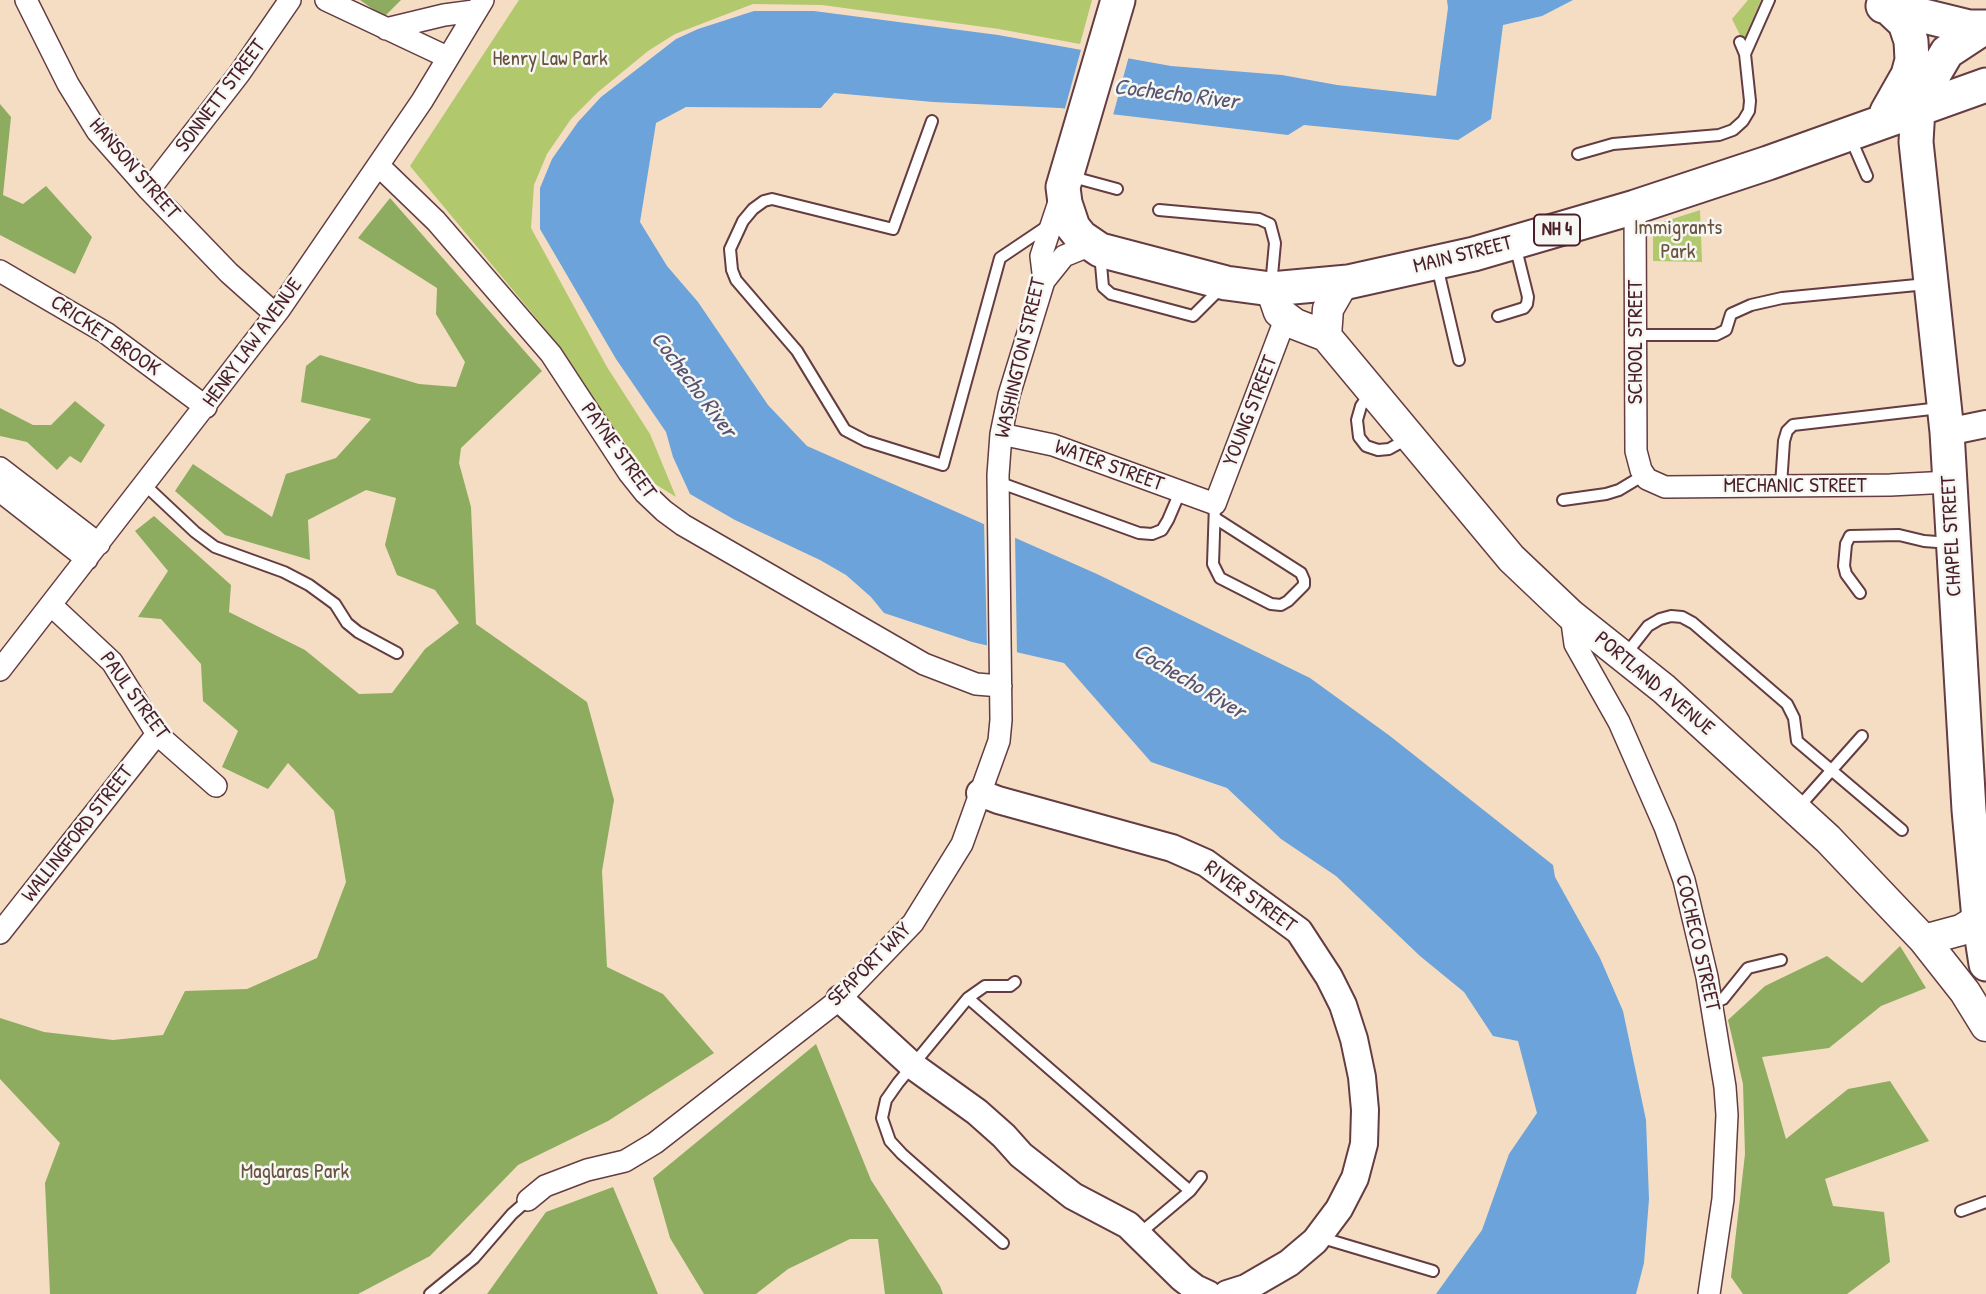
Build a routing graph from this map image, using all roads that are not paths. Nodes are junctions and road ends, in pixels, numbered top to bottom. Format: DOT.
graph roads {
  1 [pos="26,0"];
  2 [pos="290,0"];
  3 [pos="326,0"];
  4 [pos="1118,0"];
  5 [pos="1769,0"];
  6 [pos="1883,3"];
  7 [pos="478,5"];
  8 [pos="386,29"];
  9 [pos="1978,32"];
  10 [pos="1740,41"];
  11 [pos="1745,54"];
  12 [pos="447,57"];
  13 [pos="1985,85"];
  14 [pos="1918,108"];
  15 [pos="932,121"];
  16 [pos="1880,122"];
  17 [pos="1849,133"];
  18 [pos="1578,154"];
  19 [pos="379,166"];
  20 [pos="1867,176"];
  21 [pos="1065,181"];
  22 [pos="1117,189"];
  23 [pos="149,190"];
  24 [pos="1635,207"];
  25 [pos="1159,210"];
  26 [pos="1052,223"];
  27 [pos="1514,243"];
  28 [pos="1096,248"];
  29 [pos="1437,264"];
  30 [pos="0,271"];
  31 [pos="1044,281"];
  32 [pos="1343,283"];
  33 [pos="1931,284"];
  34 [pos="1278,303"];
  35 [pos="275,314"];
  36 [pos="1498,316"];
  37 [pos="1635,335"];
  38 [pos="1326,336"];
  39 [pos="1459,360"];
  40 [pos="1372,391"];
  41 [pos="206,407"];
  42 [pos="1945,420"];
  43 [pos="1986,424"];
  44 [pos="1002,434"];
  45 [pos="1410,437"];
  46 [pos="0,468"];
  47 [pos="1644,475"];
  48 [pos="999,482"];
  49 [pos="1950,482"];
  50 [pos="145,485"];
  51 [pos="1782,485"];
  52 [pos="0,491"];
  53 [pos="1181,492"];
  54 [pos="1563,500"];
  55 [pos="1215,511"];
  56 [pos="1953,543"];
  57 [pos="93,552"];
  58 [pos="1860,593"];
  59 [pos="51,605"];
  60 [pos="1571,615"];
  61 [pos="397,653"];
  62 [pos="1624,657"];
  63 [pos="0,670"];
  64 [pos="1001,686"];
  65 [pos="157,734"];
  66 [pos="1862,736"];
  67 [pos="1832,770"];
  68 [pos="216,786"];
  69 [pos="980,793"];
  70 [pos="1797,809"];
  71 [pos="1902,830"];
  72 [pos="1979,919"];
  73 [pos="0,933"];
  74 [pos="1924,940"];
  75 [pos="1781,960"];
  76 [pos="1986,964"];
  77 [pos="1015,982"];
  78 [pos="968,998"];
  79 [pos="840,999"];
  80 [pos="1712,1004"];
  81 [pos="1986,1026"];
  82 [pos="913,1066"];
  83 [pos="1201,1177"];
  84 [pos="1189,1191"];
  85 [pos="528,1200"];
  86 [pos="1986,1202"];
  87 [pos="1961,1211"];
  88 [pos="1139,1234"];
  89 [pos="1318,1237"];
  90 [pos="1003,1243"];
  91 [pos="1433,1271"];
  92 [pos="430,1294"];
  93 [pos="1208,1294"];
  94 [pos="1227,1294"];
  95 [pos="1709,1294"];
  1 -- 23 [label="street, HANSON STREET"];
  2 -- 23 [label="street, SONNETT STREET"];
  3 -- 8 [label="street"];
  4 -- 21 [label="main road, WASHINGTON STREET"];
  5 -- 11 [label="lane"];
  6 -- 9 [label="main road"];
  6 -- 16 [label="main road"];
  7 -- 8 [label="street"];
  7 -- 12 [label="street, HENRY LAW AVENUE"];
  8 -- 12 [label="street"];
  9 -- 13 [label="main road"];
  9 -- 14 [label="main road"];
  10 -- 11 [label="lane"];
  11 -- 18 [label="lane"];
  12 -- 19 [label="street, HENRY LAW AVENUE"];
  13 -- 14 [label="main road, MAIN STREET"];
  14 -- 16 [label="main road, MAIN STREET / NH 4"];
  14 -- 33 [label="main road, CHAPEL STREET"];
  15 -- 26 [label="lane"];
  16 -- 17 [label="main road, MAIN STREET / NH 4"];
  17 -- 20 [label="lane"];
  17 -- 24 [label="main road, MAIN STREET / NH 4"];
  19 -- 35 [label="street, HENRY LAW AVENUE"];
  19 -- 64 [label="street, PAYNE STREET"];
  21 -- 22 [label="lane"];
  21 -- 26 [label="street, WASHINGTON STREET"];
  21 -- 28 [label="main road"];
  23 -- 35 [label="street, HANSON STREET"];
  24 -- 27 [label="main road, MAIN STREET / NH 4"];
  24 -- 37 [label="street, SCHOOL STREET"];
  25 -- 34 [label="lane"];
  26 -- 31 [label="street, WASHINGTON STREET"];
  27 -- 29 [label="main road, MAIN STREET / NH 4"];
  27 -- 36 [label="lane"];
  28 -- 31 [label="street"];
  28 -- 34 [label="main road, MAIN STREET / NH 4"];
  29 -- 32 [label="main road, MAIN STREET / NH 4"];
  29 -- 39 [label="lane"];
  30 -- 41 [label="street, CRICKET BROOK"];
  31 -- 44 [label="street, WASHINGTON STREET"];
  32 -- 34 [label="main road, MAIN STREET / NH 4"];
  32 -- 38 [label="main road"];
  33 -- 37 [label="lane"];
  33 -- 42 [label="main road, CHAPEL STREET"];
  34 -- 38 [label="main road, PORTLAND AVENUE"];
  34 -- 55 [label="street, YOUNG STREET"];
  35 -- 41 [label="street, HENRY LAW AVENUE"];
  37 -- 47 [label="street, SCHOOL STREET"];
  38 -- 40 [label="main road, PORTLAND AVENUE"];
  40 -- 45 [label="main road, PORTLAND AVENUE"];
  40 -- 45 [label="lane"];
  41 -- 50 [label="street, HENRY LAW AVENUE"];
  42 -- 43 [label="street"];
  42 -- 49 [label="main road, CHAPEL STREET"];
  42 -- 51 [label="lane"];
  44 -- 48 [label="street, WASHINGTON STREET"];
  44 -- 53 [label="street, WATER STREET"];
  45 -- 60 [label="main road, PORTLAND AVENUE"];
  46 -- 57 [label="street"];
  47 -- 51 [label="street, MECHANIC STREET"];
  47 -- 54 [label="lane"];
  48 -- 53 [label="lane"];
  48 -- 64 [label="street, WASHINGTON STREET"];
  49 -- 51 [label="street, MECHANIC STREET"];
  49 -- 56 [label="main road, CHAPEL STREET"];
  50 -- 57 [label="street, HENRY LAW AVENUE"];
  50 -- 61 [label="lane"];
  52 -- 57 [label="street"];
  53 -- 55 [label="street, WATER STREET"];
  55 -- 55 [label="lane"];
  56 -- 58 [label="lane"];
  56 -- 72 [label="main road, CHAPEL STREET"];
  57 -- 59 [label="street, HENRY LAW AVENUE"];
  59 -- 63 [label="street, HENRY LAW AVENUE"];
  59 -- 65 [label="street, PAUL STREET"];
  60 -- 62 [label="main road, PORTLAND AVENUE"];
  60 -- 80 [label="street, COCHECO STREET"];
  62 -- 67 [label="lane"];
  62 -- 70 [label="main road, PORTLAND AVENUE"];
  64 -- 69 [label="street, SEAPORT WAY"];
  65 -- 68 [label="street, PAUL STREET"];
  65 -- 73 [label="street, WALLINGFORD STREET"];
  66 -- 67 [label="lane"];
  67 -- 70 [label="lane"];
  67 -- 71 [label="lane"];
  69 -- 79 [label="street, SEAPORT WAY"];
  69 -- 89 [label="street, RIVER STREET"];
  70 -- 74 [label="main road, PORTLAND AVENUE"];
  72 -- 74 [label="main road"];
  72 -- 76 [label="main road, CHAPEL STREET"];
  74 -- 81 [label="main road, PORTLAND AVENUE"];
  75 -- 80 [label="lane"];
  77 -- 78 [label="lane"];
  78 -- 82 [label="lane"];
  78 -- 84 [label="lane"];
  79 -- 82 [label="street"];
  79 -- 85 [label="street, SEAPORT WAY"];
  80 -- 95 [label="street, COCHECO STREET"];
  82 -- 88 [label="street"];
  82 -- 90 [label="lane"];
  83 -- 84 [label="lane"];
  84 -- 88 [label="lane"];
  85 -- 92 [label="lane"];
  86 -- 87 [label="lane"];
  88 -- 93 [label="street"];
  89 -- 91 [label="lane"];
  89 -- 94 [label="street, RIVER STREET"];
}
